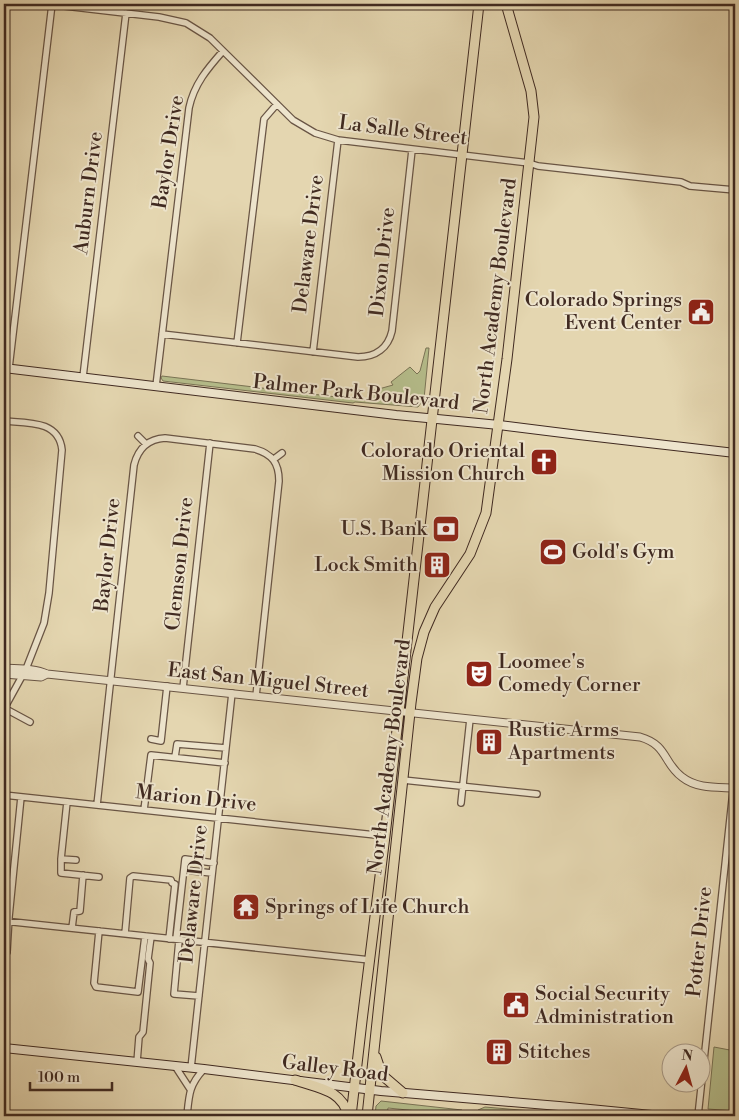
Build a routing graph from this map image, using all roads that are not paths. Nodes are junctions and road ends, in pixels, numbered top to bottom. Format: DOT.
graph roads {
  1 [pos="47,4"];
  2 [pos="52,4"];
  3 [pos="479,4"];
  4 [pos="506,4"];
  5 [pos="126,13"];
  6 [pos="224,51"];
  7 [pos="277,104"];
  8 [pos="338,140"];
  9 [pos="412,150"];
  10 [pos="462,155"];
  11 [pos="529,163"];
  12 [pos="735,190"];
  13 [pos="162,334"];
  14 [pos="238,343"];
  15 [pos="313,352"];
  16 [pos="7,368"];
  17 [pos="83,377"];
  18 [pos="156,386"];
  19 [pos="431,418"];
  20 [pos="4,421"];
  21 [pos="499,425"];
  22 [pos="138,436"];
  23 [pos="210,443"];
  24 [pos="146,444"];
  25 [pos="735,452"];
  26 [pos="282,453"];
  27 [pos="274,459"];
  28 [pos="4,668"];
  29 [pos="24,672"];
  30 [pos="4,674"];
  31 [pos="110,680"];
  32 [pos="167,686"];
  33 [pos="183,688"];
  34 [pos="232,693"];
  35 [pos="256,696"];
  36 [pos="4,709"];
  37 [pos="399,711"];
  38 [pos="410,713"];
  39 [pos="470,719"];
  40 [pos="30,722"];
  41 [pos="151,739"];
  42 [pos="226,748"];
  43 [pos="176,757"];
  44 [pos="225,763"];
  45 [pos="735,772"];
  46 [pos="403,780"];
  47 [pos="462,786"];
  48 [pos="734,788"];
  49 [pos="537,794"];
  50 [pos="4,795"];
  51 [pos="21,797"];
  52 [pos="66,802"];
  53 [pos="461,803"];
  54 [pos="97,804"];
  55 [pos="144,810"];
  56 [pos="218,818"];
  57 [pos="385,836"];
  58 [pos="61,858"];
  59 [pos="76,860"];
  60 [pos="214,862"];
  61 [pos="184,870"];
  62 [pos="212,873"];
  63 [pos="83,875"];
  64 [pos="99,877"];
  65 [pos="6,921"];
  66 [pos="72,928"];
  67 [pos="99,931"];
  68 [pos="125,934"];
  69 [pos="148,936"];
  70 [pos="175,939"];
  71 [pos="205,942"];
  72 [pos="7,952"];
  73 [pos="370,960"];
  74 [pos="199,996"];
  75 [pos="4,1048"];
  76 [pos="374,1050"];
  77 [pos="137,1062"];
  78 [pos="175,1066"];
  79 [pos="191,1068"];
  80 [pos="204,1069"];
  81 [pos="295,1080"];
  82 [pos="354,1087"];
  83 [pos="190,1089"];
  84 [pos="370,1090"];
  85 [pos="403,1093"];
  86 [pos="187,1116"];
  87 [pos="350,1116"];
  88 [pos="367,1116"];
  89 [pos="662,1116"];
  90 [pos="698,1116"];
  1 -- 2 [label="street, La Salle Street"];
  2 -- 5 [label="street, La Salle Street"];
  2 -- 16 [label="street"];
  3 -- 10 [label="highway, North Academy Boulevard"];
  4 -- 11 [label="highway, North Academy Boulevard"];
  5 -- 6 [label="street, La Salle Street"];
  5 -- 17 [label="street, Auburn Drive"];
  6 -- 7 [label="street, La Salle Street"];
  6 -- 13 [label="street, Baylor Drive"];
  7 -- 8 [label="street, La Salle Street"];
  7 -- 14 [label="street"];
  8 -- 9 [label="street, La Salle Street"];
  8 -- 15 [label="street, Delaware Drive"];
  9 -- 10 [label="street, La Salle Street"];
  9 -- 15 [label="street, Dixon Drive"];
  10 -- 11 [label="street, La Salle Street"];
  10 -- 19 [label="highway, North Academy Boulevard"];
  11 -- 12 [label="street, La Salle Street"];
  11 -- 21 [label="highway, North Academy Boulevard"];
  13 -- 14 [label="street"];
  13 -- 18 [label="street, Baylor Drive"];
  14 -- 15 [label="street"];
  16 -- 17 [label="main road, Palmer Park Boulevard"];
  17 -- 18 [label="main road, Palmer Park Boulevard"];
  18 -- 19 [label="main road, Palmer Park Boulevard"];
  19 -- 21 [label="main road, Palmer Park Boulevard"];
  19 -- 37 [label="highway, North Academy Boulevard"];
  20 -- 29 [label="street"];
  21 -- 25 [label="main road, Palmer Park Boulevard"];
  21 -- 38 [label="highway, North Academy Boulevard"];
  22 -- 24 [label="street"];
  23 -- 24 [label="street"];
  23 -- 27 [label="street"];
  23 -- 33 [label="street, Clemson Drive"];
  24 -- 31 [label="street, Baylor Drive"];
  26 -- 27 [label="street"];
  27 -- 35 [label="street"];
  28 -- 29 [label="street"];
  29 -- 30 [label="street"];
  29 -- 31 [label="street, East San Miguel Street"];
  29 -- 36 [label="street"];
  31 -- 32 [label="street, East San Miguel Street"];
  31 -- 54 [label="street, Baylor Drive"];
  32 -- 33 [label="street, East San Miguel Street"];
  32 -- 41 [label="street"];
  33 -- 34 [label="street, East San Miguel Street"];
  34 -- 35 [label="street, East San Miguel Street"];
  34 -- 42 [label="street, Delaware Drive"];
  35 -- 37 [label="street, East San Miguel Street"];
  36 -- 40 [label="street"];
  37 -- 38 [label="street, East San Miguel Street"];
  37 -- 57 [label="highway, North Academy Boulevard"];
  38 -- 39 [label="street, East San Miguel Street"];
  38 -- 46 [label="highway, North Academy Boulevard"];
  39 -- 47 [label="street"];
  39 -- 48 [label="street, East San Miguel Street"];
  42 -- 43 [label="street"];
  42 -- 44 [label="street, Delaware Drive"];
  43 -- 44 [label="street"];
  43 -- 55 [label="street"];
  44 -- 56 [label="street, Delaware Drive"];
  45 -- 48 [label="street, Potter Drive"];
  46 -- 47 [label="street"];
  46 -- 76 [label="highway, North Academy Boulevard"];
  47 -- 49 [label="street"];
  47 -- 53 [label="street"];
  48 -- 90 [label="street, Potter Drive"];
  50 -- 51 [label="street, Marion Drive"];
  51 -- 52 [label="street, Marion Drive"];
  51 -- 65 [label="street"];
  52 -- 54 [label="street, Marion Drive"];
  52 -- 58 [label="street"];
  54 -- 55 [label="street, Marion Drive"];
  55 -- 56 [label="street, Marion Drive"];
  56 -- 57 [label="street, Marion Drive"];
  56 -- 60 [label="street, Delaware Drive"];
  57 -- 73 [label="highway, North Academy Boulevard"];
  58 -- 59 [label="street"];
  58 -- 63 [label="street"];
  60 -- 61 [label="street"];
  60 -- 62 [label="street, Delaware Drive"];
  61 -- 62 [label="street"];
  61 -- 70 [label="street"];
  62 -- 71 [label="street, Delaware Drive"];
  63 -- 64 [label="street"];
  63 -- 66 [label="street"];
  65 -- 66 [label="street"];
  65 -- 72 [label="street"];
  66 -- 67 [label="street"];
  67 -- 68 [label="street"];
  67 -- 69 [label="street"];
  68 -- 69 [label="street"];
  68 -- 70 [label="street"];
  69 -- 70 [label="street"];
  69 -- 77 [label="street"];
  70 -- 71 [label="street"];
  70 -- 74 [label="street"];
  71 -- 73 [label="street"];
  71 -- 74 [label="street, Delaware Drive"];
  73 -- 82 [label="highway, North Academy Boulevard"];
  74 -- 79 [label="street, Delaware Drive"];
  75 -- 77 [label="main road, Galley Road"];
  76 -- 84 [label="highway, North Academy Boulevard"];
  76 -- 85 [label="highway"];
  77 -- 78 [label="main road, Galley Road"];
  78 -- 79 [label="main road, Galley Road"];
  78 -- 83 [label="street"];
  79 -- 80 [label="main road, Galley Road"];
  80 -- 81 [label="main road, Galley Road"];
  80 -- 83 [label="street"];
  81 -- 82 [label="main road, Galley Road"];
  81 -- 87 [label="highway"];
  82 -- 84 [label="main road, Galley Road"];
  82 -- 87 [label="highway, North Academy Boulevard"];
  83 -- 86 [label="street"];
  84 -- 85 [label="main road, Galley Road"];
  84 -- 88 [label="highway, North Academy Boulevard"];
  85 -- 89 [label="main road, Galley Road"];
}
